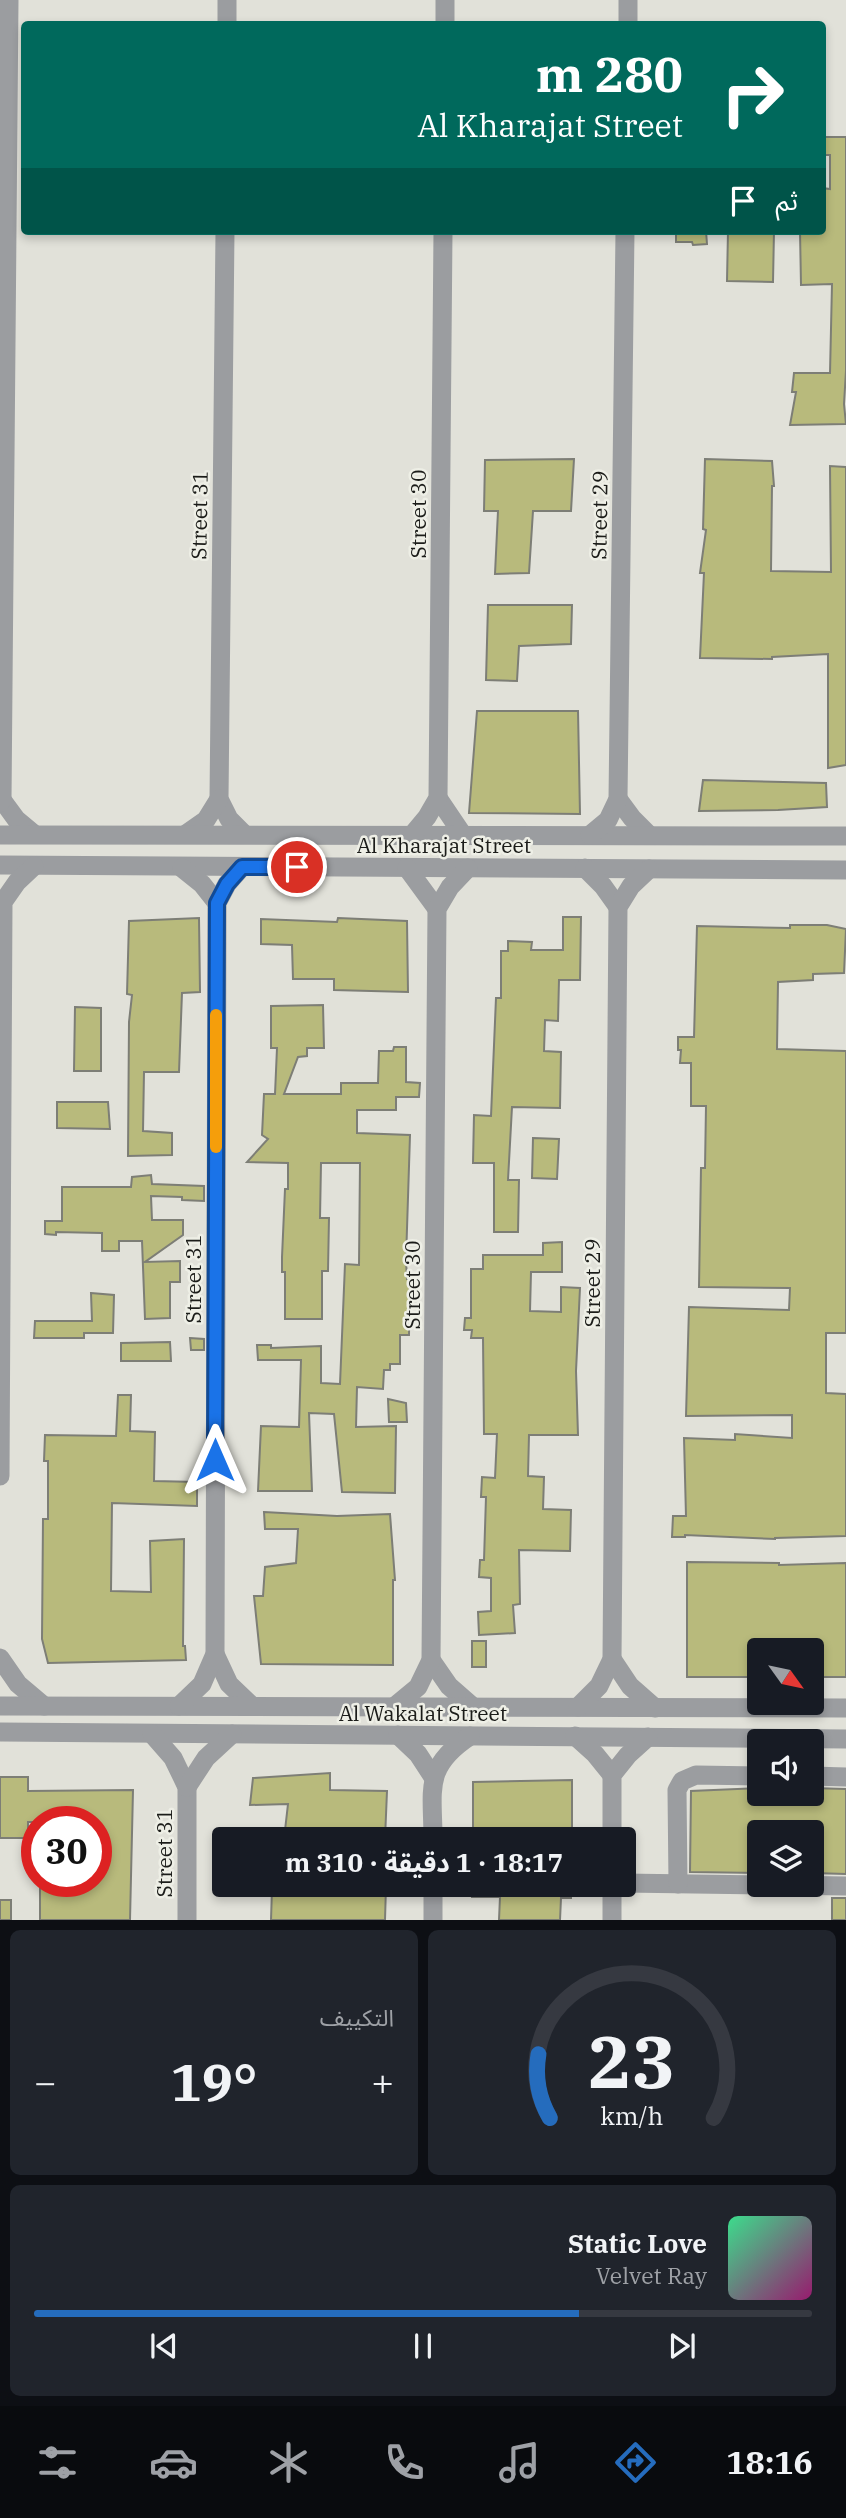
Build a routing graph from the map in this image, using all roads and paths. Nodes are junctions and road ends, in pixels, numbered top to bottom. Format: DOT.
graph roads {
  1 [pos="9,0"];
  2 [pos="227,0"];
  3 [pos="445,0"];
  4 [pos="628,0"];
  5 [pos="227,21"];
  6 [pos="445,21"];
  7 [pos="628,21"];
  8 [pos="225,235"];
  9 [pos="443,235"];
  10 [pos="625,235"];
  11 [pos="438,798"];
  12 [pos="219,799"];
  13 [pos="618,799"];
  14 [pos="1,801"];
  15 [pos="34,834"];
  16 [pos="186,834"];
  17 [pos="244,834"];
  18 [pos="0,835"];
  19 [pos="412,835"];
  20 [pos="463,835"];
  21 [pos="590,835"];
  22 [pos="649,835"];
  23 [pos="846,836"];
  24 [pos="0,865"];
  25 [pos="34,866"];
  26 [pos="242,867"];
  27 [pos="181,868"];
  28 [pos="407,868"];
  29 [pos="468,868"];
  30 [pos="585,868"];
  31 [pos="649,869"];
  32 [pos="846,870"];
  33 [pos="1,899"];
  34 [pos="217,903"];
  35 [pos="618,907"];
  36 [pos="437,909"];
  37 [pos="0,1476"];
  38 [pos="215,1654"];
  39 [pos="0,1658"];
  40 [pos="612,1659"];
  41 [pos="432,1660"];
  42 [pos="0,1706"];
  43 [pos="44,1706"];
  44 [pos="179,1706"];
  45 [pos="252,1706"];
  46 [pos="396,1706"];
  47 [pos="473,1707"];
  48 [pos="578,1707"];
  49 [pos="655,1708"];
  50 [pos="846,1708"];
  51 [pos="0,1732"];
  52 [pos="152,1734"];
  53 [pos="232,1734"];
  54 [pos="398,1735"];
  55 [pos="470,1736"];
  56 [pos="575,1736"];
  57 [pos="648,1737"];
  58 [pos="846,1739"];
  59 [pos="612,1775"];
  60 [pos="747,1776"];
  61 [pos="824,1776"];
  62 [pos="433,1777"];
  63 [pos="846,1777"];
  64 [pos="187,1787"];
  65 [pos="433,1827"];
  66 [pos="612,1827"];
  67 [pos="636,1883"];
  68 [pos="678,1884"];
  69 [pos="846,1886"];
  70 [pos="433,1897"];
  71 [pos="612,1897"];
  72 [pos="187,1920"];
  73 [pos="433,1920"];
  74 [pos="612,1920"];
  1 -- 14 [label="street"];
  2 -- 5 [label="street"];
  3 -- 6 [label="street"];
  4 -- 7 [label="street"];
  8 -- 12 [label="street, Street 31"];
  9 -- 11 [label="street, Street 30"];
  10 -- 13 [label="street, Street 29"];
  11 -- 19 [label="street"];
  11 -- 20 [label="street"];
  12 -- 16 [label="street"];
  12 -- 17 [label="street"];
  13 -- 21 [label="street"];
  13 -- 22 [label="street"];
  14 -- 15 [label="street"];
  15 -- 16 [label="street, Al Kharajat Street"];
  15 -- 18 [label="street, Al Kharajat Street"];
  16 -- 17 [label="street, Al Kharajat Street"];
  17 -- 19 [label="street, Al Kharajat Street"];
  19 -- 20 [label="street, Al Kharajat Street"];
  20 -- 21 [label="street, Al Kharajat Street"];
  21 -- 22 [label="street, Al Kharajat Street"];
  22 -- 23 [label="street, Al Kharajat Street"];
  24 -- 25 [label="street, Al Kharajat Street"];
  25 -- 27 [label="street, Al Kharajat Street"];
  25 -- 33 [label="street"];
  26 -- 27 [label="street, Al Kharajat Street"];
  26 -- 28 [label="street, Al Kharajat Street"];
  26 -- 34 [label="street"];
  27 -- 34 [label="street"];
  28 -- 29 [label="street, Al Kharajat Street"];
  28 -- 36 [label="street"];
  29 -- 30 [label="street, Al Kharajat Street"];
  29 -- 36 [label="street"];
  30 -- 31 [label="street, Al Kharajat Street"];
  30 -- 35 [label="street"];
  31 -- 32 [label="street, Al Kharajat Street"];
  31 -- 35 [label="street"];
  33 -- 37 [label="street"];
  34 -- 38 [label="street, Street 31"];
  35 -- 40 [label="street, Street 29"];
  36 -- 41 [label="street, Street 30"];
  38 -- 44 [label="street, Street 31"];
  38 -- 45 [label="street, Street 31"];
  39 -- 43 [label="street"];
  40 -- 48 [label="street, Street 29"];
  40 -- 49 [label="street"];
  41 -- 46 [label="street"];
  41 -- 47 [label="street"];
  42 -- 43 [label="street, Al Wakalat Street"];
  43 -- 44 [label="street, Al Wakalat Street"];
  44 -- 45 [label="street, Al Wakalat Street"];
  45 -- 46 [label="street, Al Wakalat Street"];
  46 -- 47 [label="street, Al Wakalat Street"];
  47 -- 48 [label="street, Al Wakalat Street"];
  48 -- 49 [label="street, Al Wakalat Street"];
  49 -- 50 [label="street, Al Wakalat Street"];
  51 -- 52 [label="street, Al Wakalat Street"];
  52 -- 53 [label="street, Al Wakalat Street"];
  52 -- 64 [label="street, Street 31"];
  53 -- 54 [label="street, Al Wakalat Street"];
  53 -- 64 [label="street, Street 31"];
  54 -- 55 [label="street, Al Wakalat Street"];
  54 -- 62 [label="street"];
  55 -- 56 [label="street, Al Wakalat Street"];
  55 -- 62 [label="street"];
  56 -- 57 [label="street, Al Wakalat Street"];
  56 -- 59 [label="street"];
  57 -- 58 [label="street, Al Wakalat Street"];
  57 -- 59 [label="street"];
  59 -- 66 [label="street"];
  60 -- 68 [label="street"];
  61 -- 63 [label="street"];
  62 -- 65 [label="street"];
  64 -- 72 [label="street, Street 31"];
  67 -- 68 [label="street"];
  68 -- 69 [label="street"];
  70 -- 73 [label="street"];
  71 -- 74 [label="street"];
}
